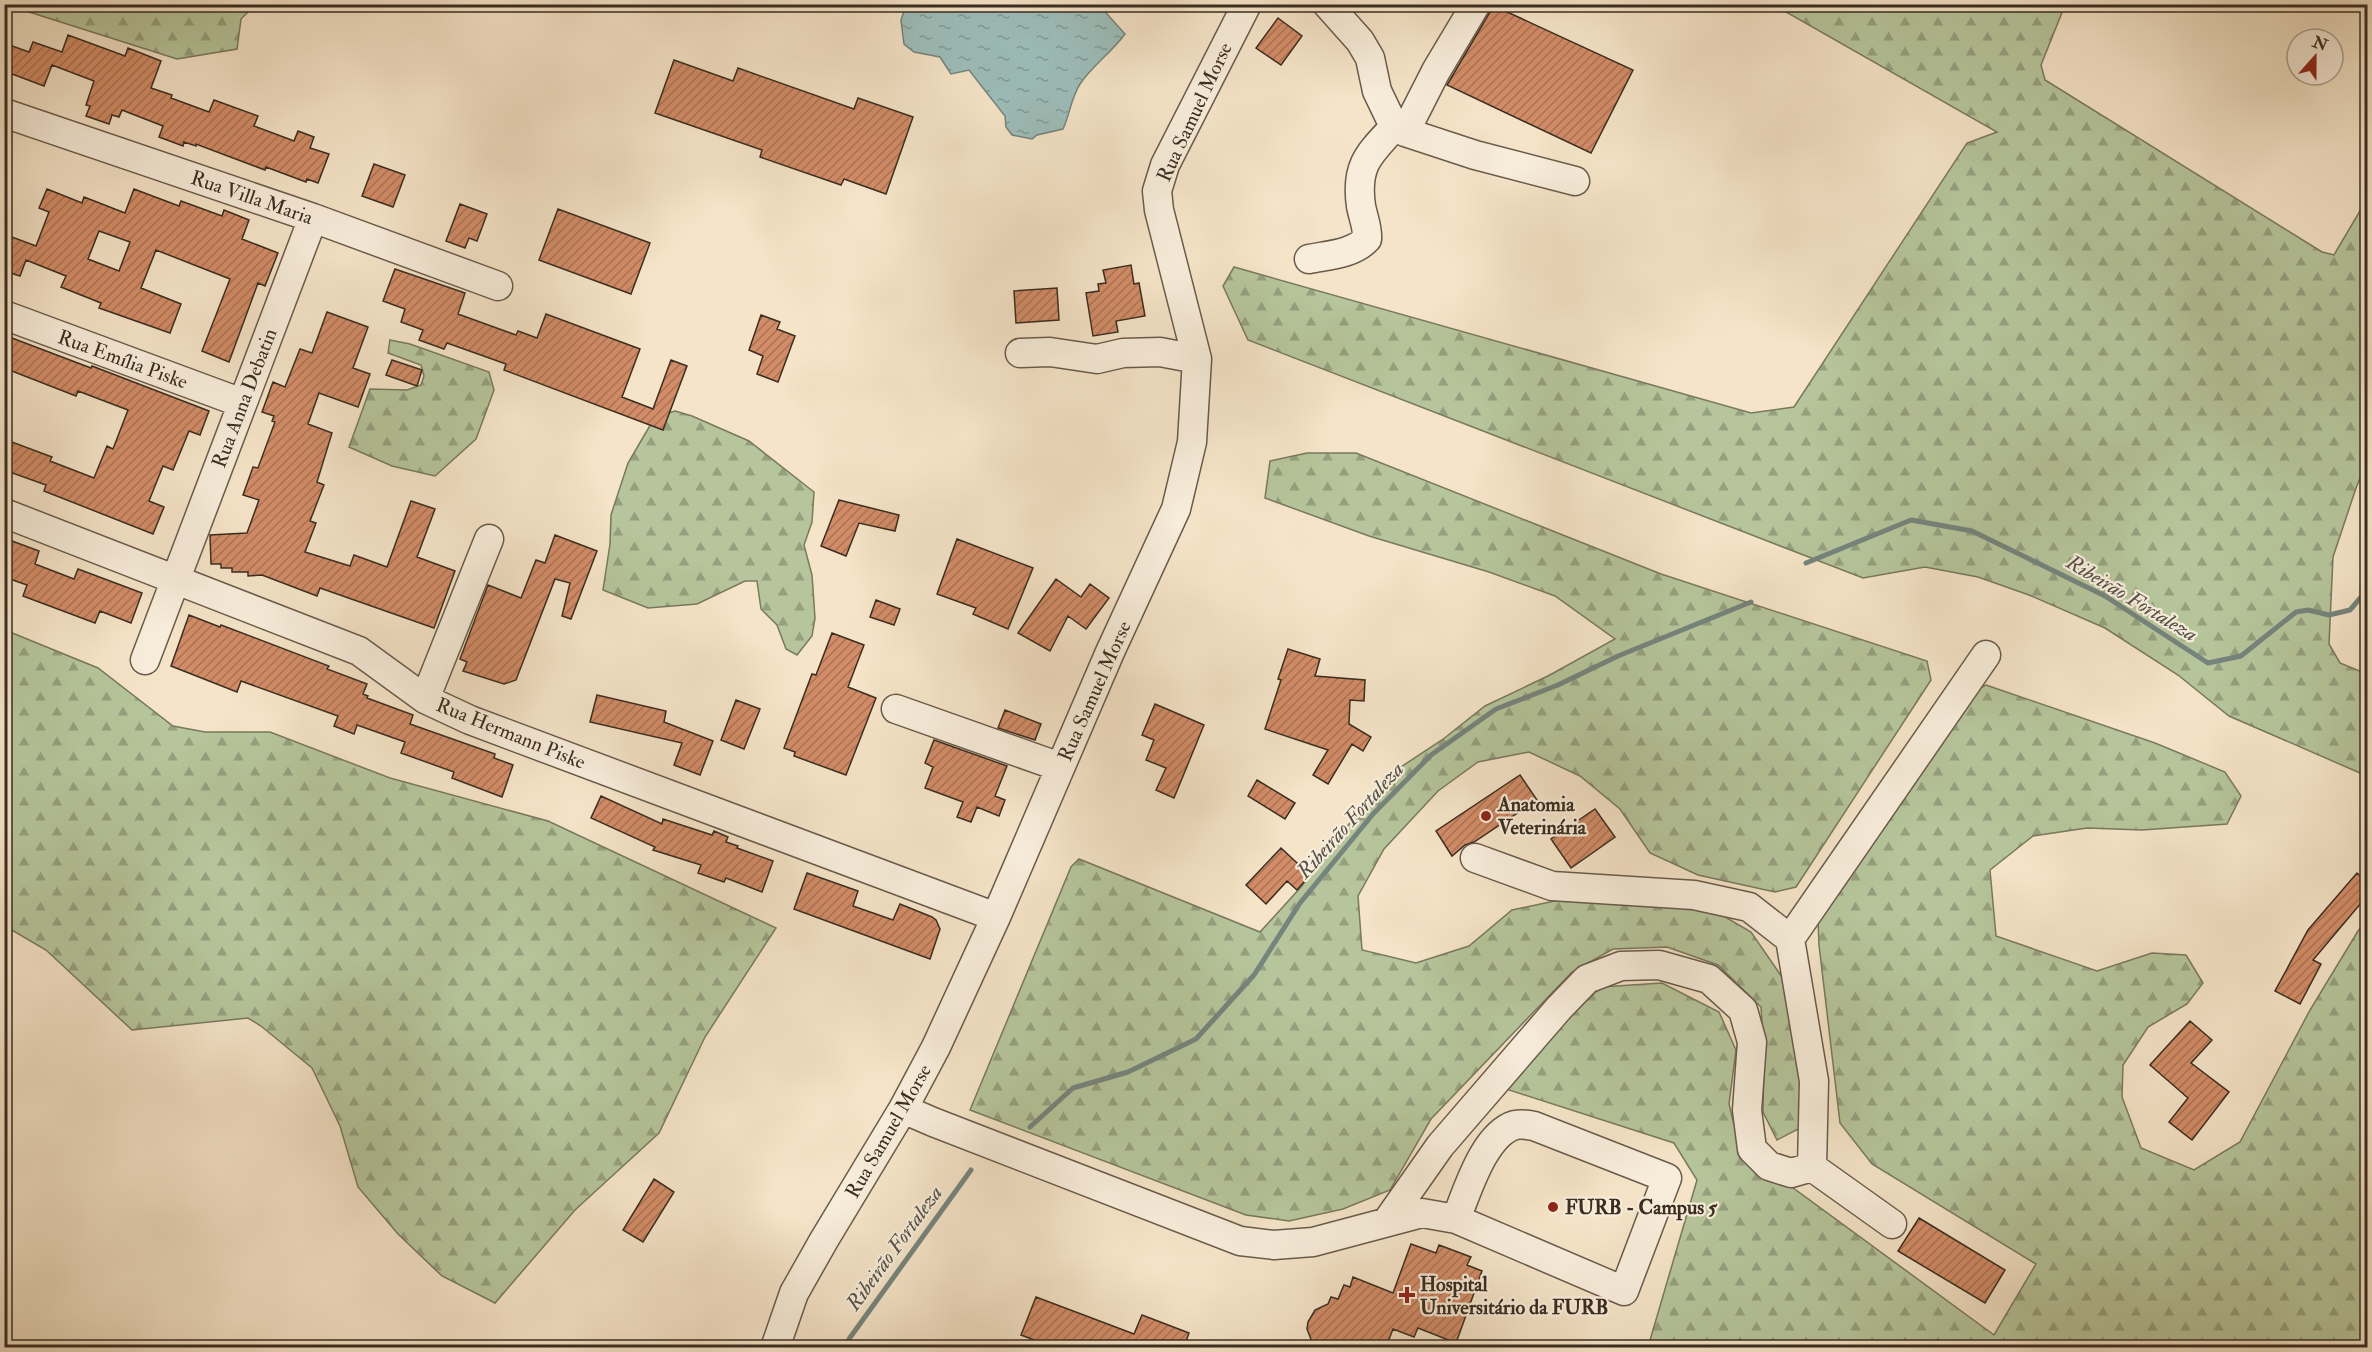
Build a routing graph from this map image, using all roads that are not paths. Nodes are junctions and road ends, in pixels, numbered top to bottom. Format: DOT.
graph roads {
  1 [pos="1247,4"];
  2 [pos="1327,4"];
  3 [pos="1476,4"];
  4 [pos="4,113"];
  5 [pos="1401,128"];
  6 [pos="1575,182"];
  7 [pos="313,218"];
  8 [pos="1310,259"];
  9 [pos="498,285"];
  10 [pos="4,315"];
  11 [pos="1020,353"];
  12 [pos="1197,359"];
  13 [pos="242,403"];
  14 [pos="4,513"];
  15 [pos="489,539"];
  16 [pos="176,578"];
  17 [pos="1986,655"];
  18 [pos="145,660"];
  19 [pos="425,699"];
  20 [pos="896,709"];
  21 [pos="1060,767"];
  22 [pos="1475,858"];
  23 [pos="996,917"];
  24 [pos="1790,939"];
  25 [pos="903,1108"];
  26 [pos="1812,1167"];
  27 [pos="1456,1219"];
  28 [pos="1388,1220"];
  29 [pos="1892,1224"];
  30 [pos="775,1347"];
  1 -- 12 [label="street, Rua Samuel Morse"];
  2 -- 5 [label="street"];
  3 -- 5 [label="street"];
  4 -- 7 [label="street, Rua Villa Maria"];
  5 -- 6 [label="street"];
  5 -- 8 [label="street"];
  7 -- 9 [label="street, Rua Villa Maria"];
  7 -- 13 [label="street, Rua Anna Debatin"];
  10 -- 13 [label="street, Rua Emília Piske"];
  11 -- 12 [label="street"];
  12 -- 21 [label="street, Rua Samuel Morse"];
  13 -- 16 [label="street, Rua Anna Debatin"];
  14 -- 16 [label="street, Rua Hermann Piske"];
  15 -- 19 [label="street"];
  16 -- 18 [label="street, Rua Anna Debatin"];
  16 -- 19 [label="street, Rua Hermann Piske"];
  17 -- 24 [label="street"];
  19 -- 23 [label="street, Rua Hermann Piske"];
  20 -- 21 [label="street"];
  21 -- 23 [label="street, Rua Samuel Morse"];
  22 -- 24 [label="street"];
  23 -- 25 [label="street, Rua Samuel Morse"];
  24 -- 26 [label="street"];
  25 -- 28 [label="street"];
  25 -- 30 [label="street, Rua Samuel Morse"];
  26 -- 28 [label="street"];
  26 -- 29 [label="street"];
  27 -- 27 [label="street"];
  27 -- 28 [label="street"];
}
